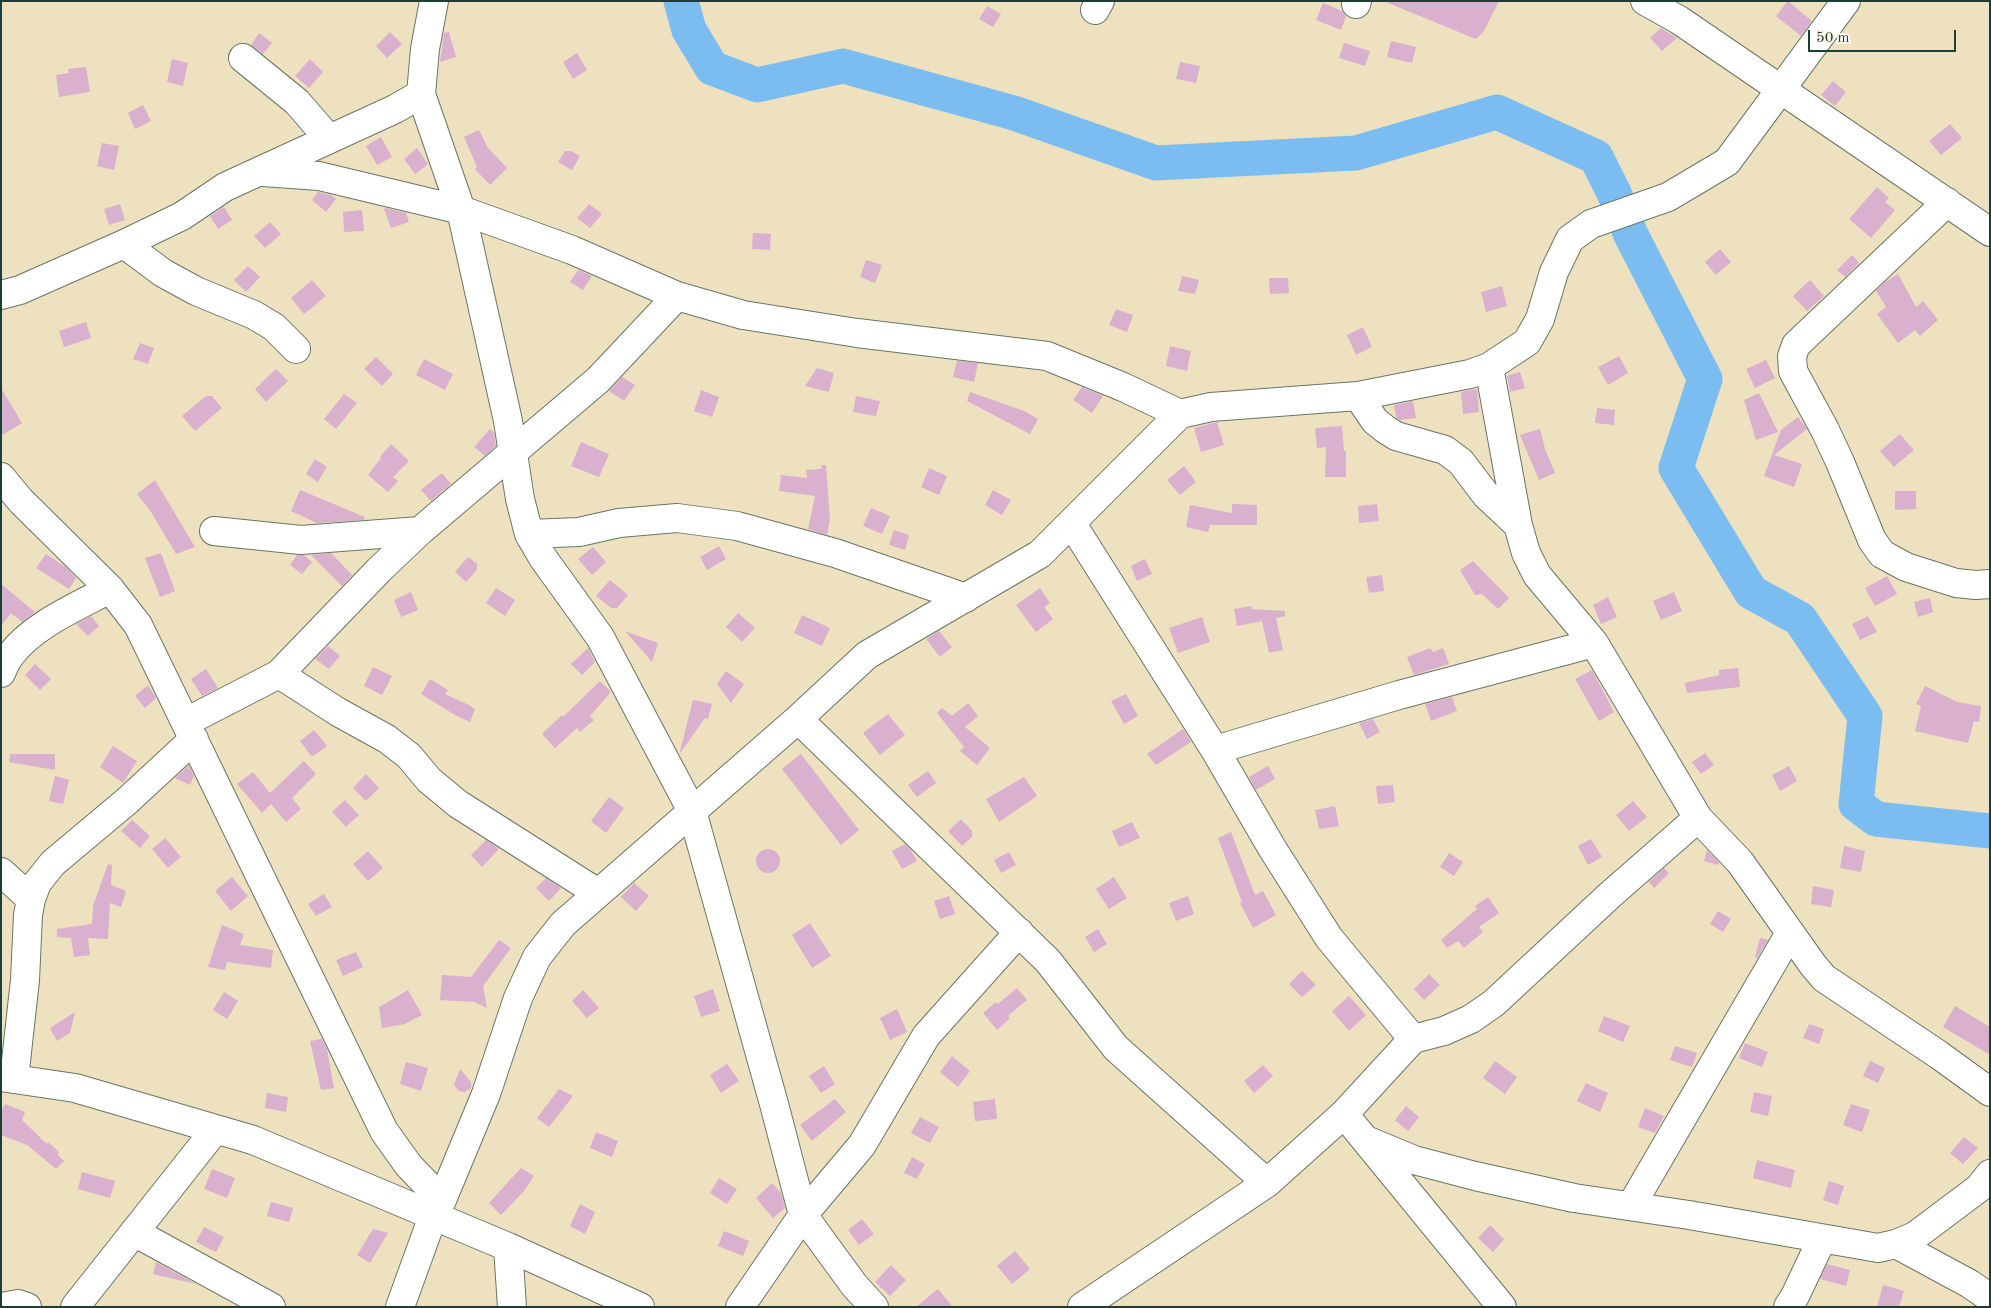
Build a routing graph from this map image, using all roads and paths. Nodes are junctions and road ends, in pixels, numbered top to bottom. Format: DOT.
graph roads {
  1 [pos="434,1"];
  2 [pos="1645,1"];
  3 [pos="1846,1"];
  4 [pos="243,58"];
  5 [pos="1781,88"];
  6 [pos="421,94"];
  7 [pos="330,139"];
  8 [pos="261,172"];
  9 [pos="1947,202"];
  10 [pos="461,210"];
  11 [pos="1986,220"];
  12 [pos="124,244"];
  13 [pos="1,295"];
  14 [pos="677,296"];
  15 [pos="296,349"];
  16 [pos="1489,367"];
  17 [pos="1358,396"];
  18 [pos="1180,414"];
  19 [pos="513,454"];
  20 [pos="1,477"];
  21 [pos="1072,524"];
  22 [pos="1518,525"];
  23 [pos="214,531"];
  24 [pos="420,531"];
  25 [pos="529,534"];
  26 [pos="1990,584"];
  27 [pos="110,589"];
  28 [pos="966,598"];
  29 [pos="1594,643"];
  30 [pos="1,673"];
  31 [pos="279,674"];
  32 [pos="798,718"];
  33 [pos="190,731"];
  34 [pos="1215,750"];
  35 [pos="692,811"];
  36 [pos="1698,818"];
  37 [pos="1,872"];
  38 [pos="598,893"];
  39 [pos="31,899"];
  40 [pos="1019,932"];
  41 [pos="1790,933"];
  42 [pos="1414,1039"];
  43 [pos="8,1078"];
  44 [pos="1990,1092"];
  45 [pos="1344,1114"];
  46 [pos="215,1130"];
  47 [pos="1366,1140"];
  48 [pos="1266,1183"];
  49 [pos="1986,1185"];
  50 [pos="1631,1206"];
  51 [pos="438,1208"];
  52 [pos="803,1215"];
  53 [pos="134,1232"];
  54 [pos="1822,1240"];
  55 [pos="1896,1244"];
  56 [pos="508,1247"];
  57 [pos="1990,1298"];
  58 [pos="1,1307"];
  59 [pos="27,1307"];
  60 [pos="75,1307"];
  61 [pos="271,1307"];
  62 [pos="400,1307"];
  63 [pos="512,1307"];
  64 [pos="640,1307"];
  65 [pos="740,1307"];
  66 [pos="874,1307"];
  67 [pos="1082,1307"];
  68 [pos="1502,1307"];
  69 [pos="1788,1307"];
  1 -- 6 [label="street"];
  2 -- 5 [label="street"];
  3 -- 5 [label="street"];
  4 -- 7 [label="street"];
  5 -- 9 [label="street"];
  5 -- 16 [label="street"];
  6 -- 7 [label="street"];
  6 -- 10 [label="street"];
  7 -- 8 [label="street"];
  8 -- 10 [label="street"];
  8 -- 12 [label="street"];
  9 -- 11 [label="street"];
  9 -- 26 [label="street"];
  10 -- 14 [label="street"];
  10 -- 19 [label="street"];
  12 -- 13 [label="street"];
  12 -- 15 [label="street"];
  14 -- 18 [label="street"];
  14 -- 19 [label="street"];
  16 -- 17 [label="street"];
  16 -- 22 [label="street"];
  17 -- 18 [label="street"];
  17 -- 22 [label="street"];
  18 -- 21 [label="street"];
  19 -- 24 [label="street"];
  19 -- 25 [label="street"];
  20 -- 27 [label="street"];
  21 -- 28 [label="street"];
  21 -- 34 [label="street"];
  22 -- 29 [label="street"];
  23 -- 24 [label="street"];
  24 -- 31 [label="street"];
  25 -- 28 [label="street"];
  25 -- 35 [label="street"];
  27 -- 30 [label="street"];
  27 -- 33 [label="street"];
  28 -- 32 [label="street"];
  29 -- 34 [label="street"];
  29 -- 36 [label="street"];
  31 -- 33 [label="street"];
  31 -- 38 [label="street"];
  32 -- 35 [label="street"];
  32 -- 40 [label="street"];
  33 -- 39 [label="street"];
  33 -- 51 [label="street"];
  34 -- 42 [label="street"];
  35 -- 38 [label="street"];
  35 -- 52 [label="street"];
  36 -- 41 [label="street"];
  36 -- 42 [label="street"];
  37 -- 39 [label="street"];
  38 -- 51 [label="street"];
  39 -- 43 [label="street"];
  40 -- 48 [label="street"];
  40 -- 52 [label="street"];
  41 -- 44 [label="street"];
  41 -- 50 [label="street"];
  42 -- 45 [label="street"];
  43 -- 46 [label="street"];
  45 -- 47 [label="street"];
  45 -- 48 [label="street"];
  46 -- 51 [label="street"];
  46 -- 53 [label="street"];
  47 -- 50 [label="street"];
  47 -- 68 [label="street"];
  48 -- 67 [label="street"];
  49 -- 55 [label="street"];
  50 -- 54 [label="street"];
  51 -- 56 [label="street"];
  51 -- 62 [label="street"];
  52 -- 65 [label="street"];
  52 -- 66 [label="street"];
  53 -- 60 [label="street"];
  53 -- 61 [label="street"];
  54 -- 55 [label="street"];
  54 -- 69 [label="street"];
  55 -- 57 [label="street"];
  56 -- 63 [label="street"];
  56 -- 64 [label="street"];
  58 -- 59 [label="street"];
}
